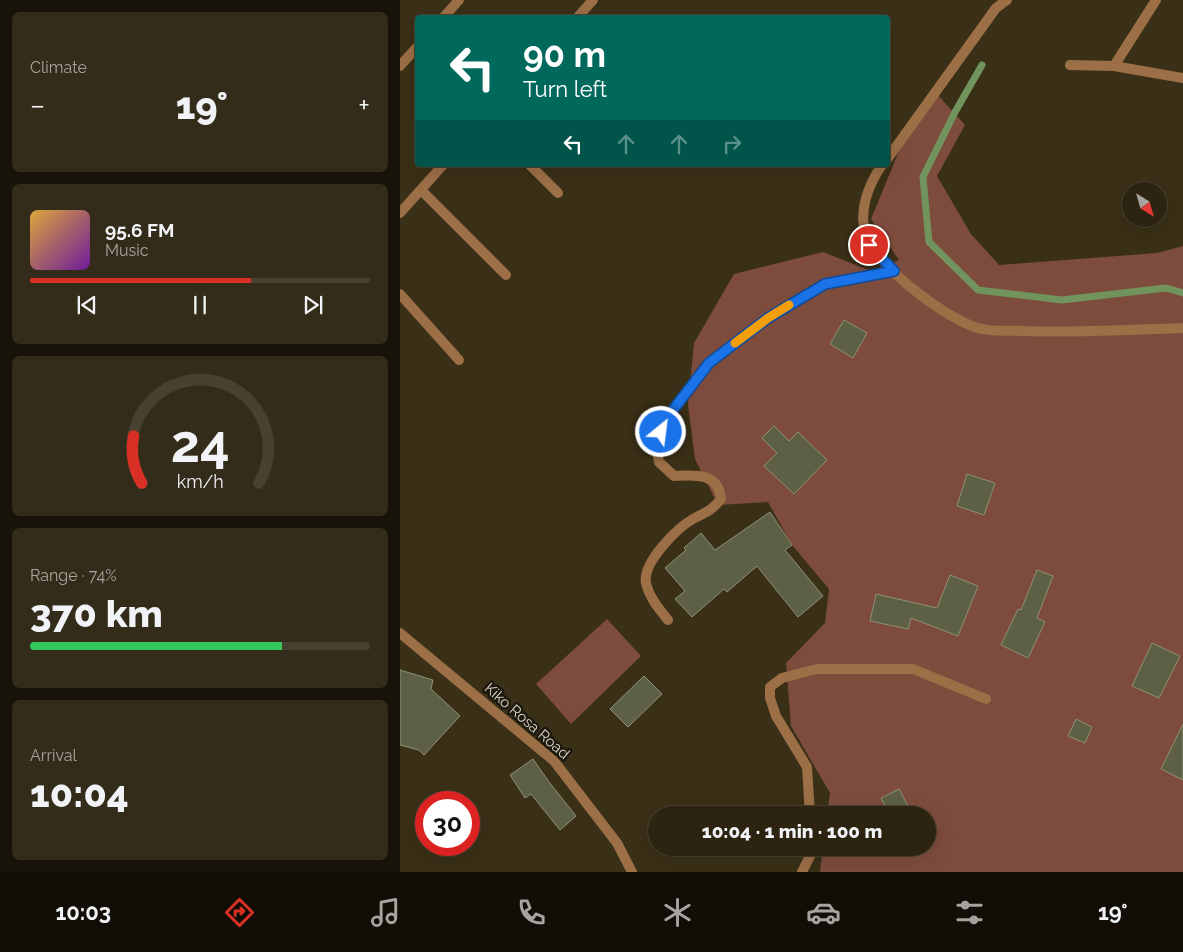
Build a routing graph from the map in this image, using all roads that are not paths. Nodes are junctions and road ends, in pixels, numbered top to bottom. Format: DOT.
graph roads {
  1 [pos="459,0"];
  2 [pos="1007,0"];
  3 [pos="1156,0"];
  4 [pos="590,1"];
  5 [pos="446,15"];
  6 [pos="579,15"];
  7 [pos="415,49"];
  8 [pos="1070,65"];
  9 [pos="400,66"];
  10 [pos="1114,66"];
  11 [pos="1183,78"];
  12 [pos="890,155"];
  13 [pos="441,167"];
  14 [pos="532,167"];
  15 [pos="881,167"];
  16 [pos="420,190"];
  17 [pos="558,193"];
  18 [pos="400,213"];
  19 [pos="894,271"];
  20 [pos="506,275"];
  21 [pos="400,294"];
  22 [pos="1183,328"];
  23 [pos="459,360"];
  24 [pos="668,620"];
  25 [pos="400,633"];
  26 [pos="986,700"];
  27 [pos="809,806"];
  28 [pos="810,856"];
  29 [pos="632,872"];
  30 [pos="802,872"];
  1 -- 5 [label="street"];
  2 -- 12 [label="street"];
  3 -- 10 [label="street"];
  4 -- 6 [label="street"];
  7 -- 9 [label="street"];
  8 -- 10 [label="street"];
  10 -- 11 [label="street"];
  13 -- 16 [label="street"];
  14 -- 17 [label="street"];
  15 -- 19 [label="street"];
  16 -- 18 [label="street"];
  16 -- 20 [label="street"];
  19 -- 22 [label="street"];
  19 -- 24 [label="street"];
  21 -- 23 [label="street"];
  25 -- 29 [label="street, Kiko Rosa Road"];
  26 -- 27 [label="street"];
  28 -- 30 [label="street"];
}
